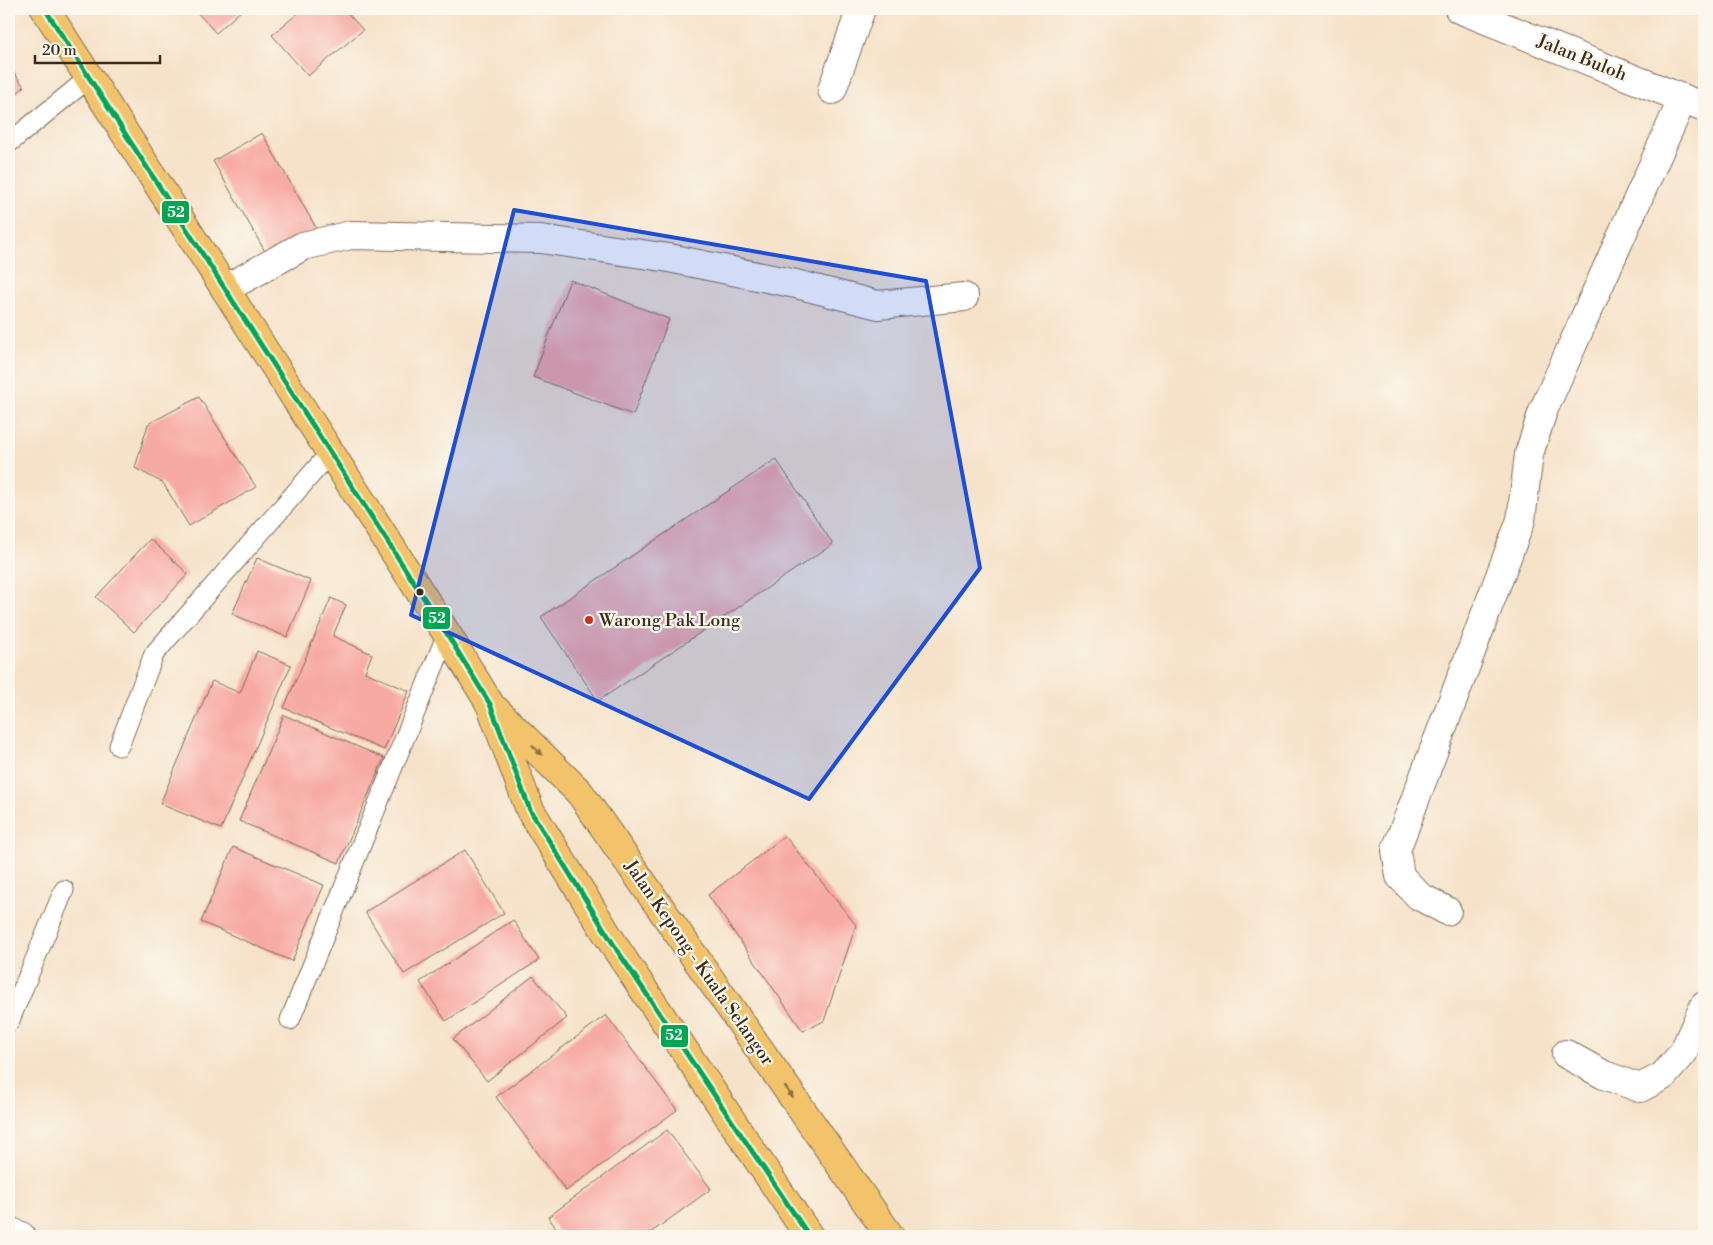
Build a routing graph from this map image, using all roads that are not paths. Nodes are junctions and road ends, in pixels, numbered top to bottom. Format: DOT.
graph roads {
  1 [pos="45,9"];
  2 [pos="861,9"];
  3 [pos="1459,9"];
  4 [pos="89,78"];
  5 [pos="832,90"];
  6 [pos="1694,102"];
  7 [pos="9,143"];
  8 [pos="224,289"];
  9 [pos="964,297"];
  10 [pos="330,453"];
  11 [pos="448,634"];
  12 [pos="490,704"];
  13 [pos="119,746"];
  14 [pos="64,890"];
  15 [pos="1447,911"];
  16 [pos="1704,1006"];
  17 [pos="290,1020"];
  18 [pos="9,1022"];
  19 [pos="1566,1054"];
  20 [pos="9,1231"];
  21 [pos="21,1236"];
  22 [pos="809,1236"];
  23 [pos="890,1236"];
  1 -- 4 [label="highway, Jalan Kepong - Kuala Selangor"];
  2 -- 5 [label="street"];
  3 -- 6 [label="street, Jalan Buloh"];
  4 -- 7 [label="lane"];
  4 -- 8 [label="highway, Jalan Kepong - Kuala Selangor"];
  6 -- 15 [label="street"];
  8 -- 9 [label="street"];
  8 -- 10 [label="highway, Jalan Kepong - Kuala Selangor"];
  10 -- 11 [label="highway, Jalan Kepong - Kuala Selangor"];
  10 -- 13 [label="lane"];
  11 -- 12 [label="highway, Jalan Kepong - Kuala Selangor"];
  11 -- 17 [label="lane"];
  12 -- 22 [label="highway, Jalan Kepong - Kuala Selangor"];
  12 -- 23 [label="highway, Jalan Kepong - Kuala Selangor, one-way"];
  14 -- 18 [label="lane"];
  16 -- 19 [label="street"];
  20 -- 21 [label="street"];
}
